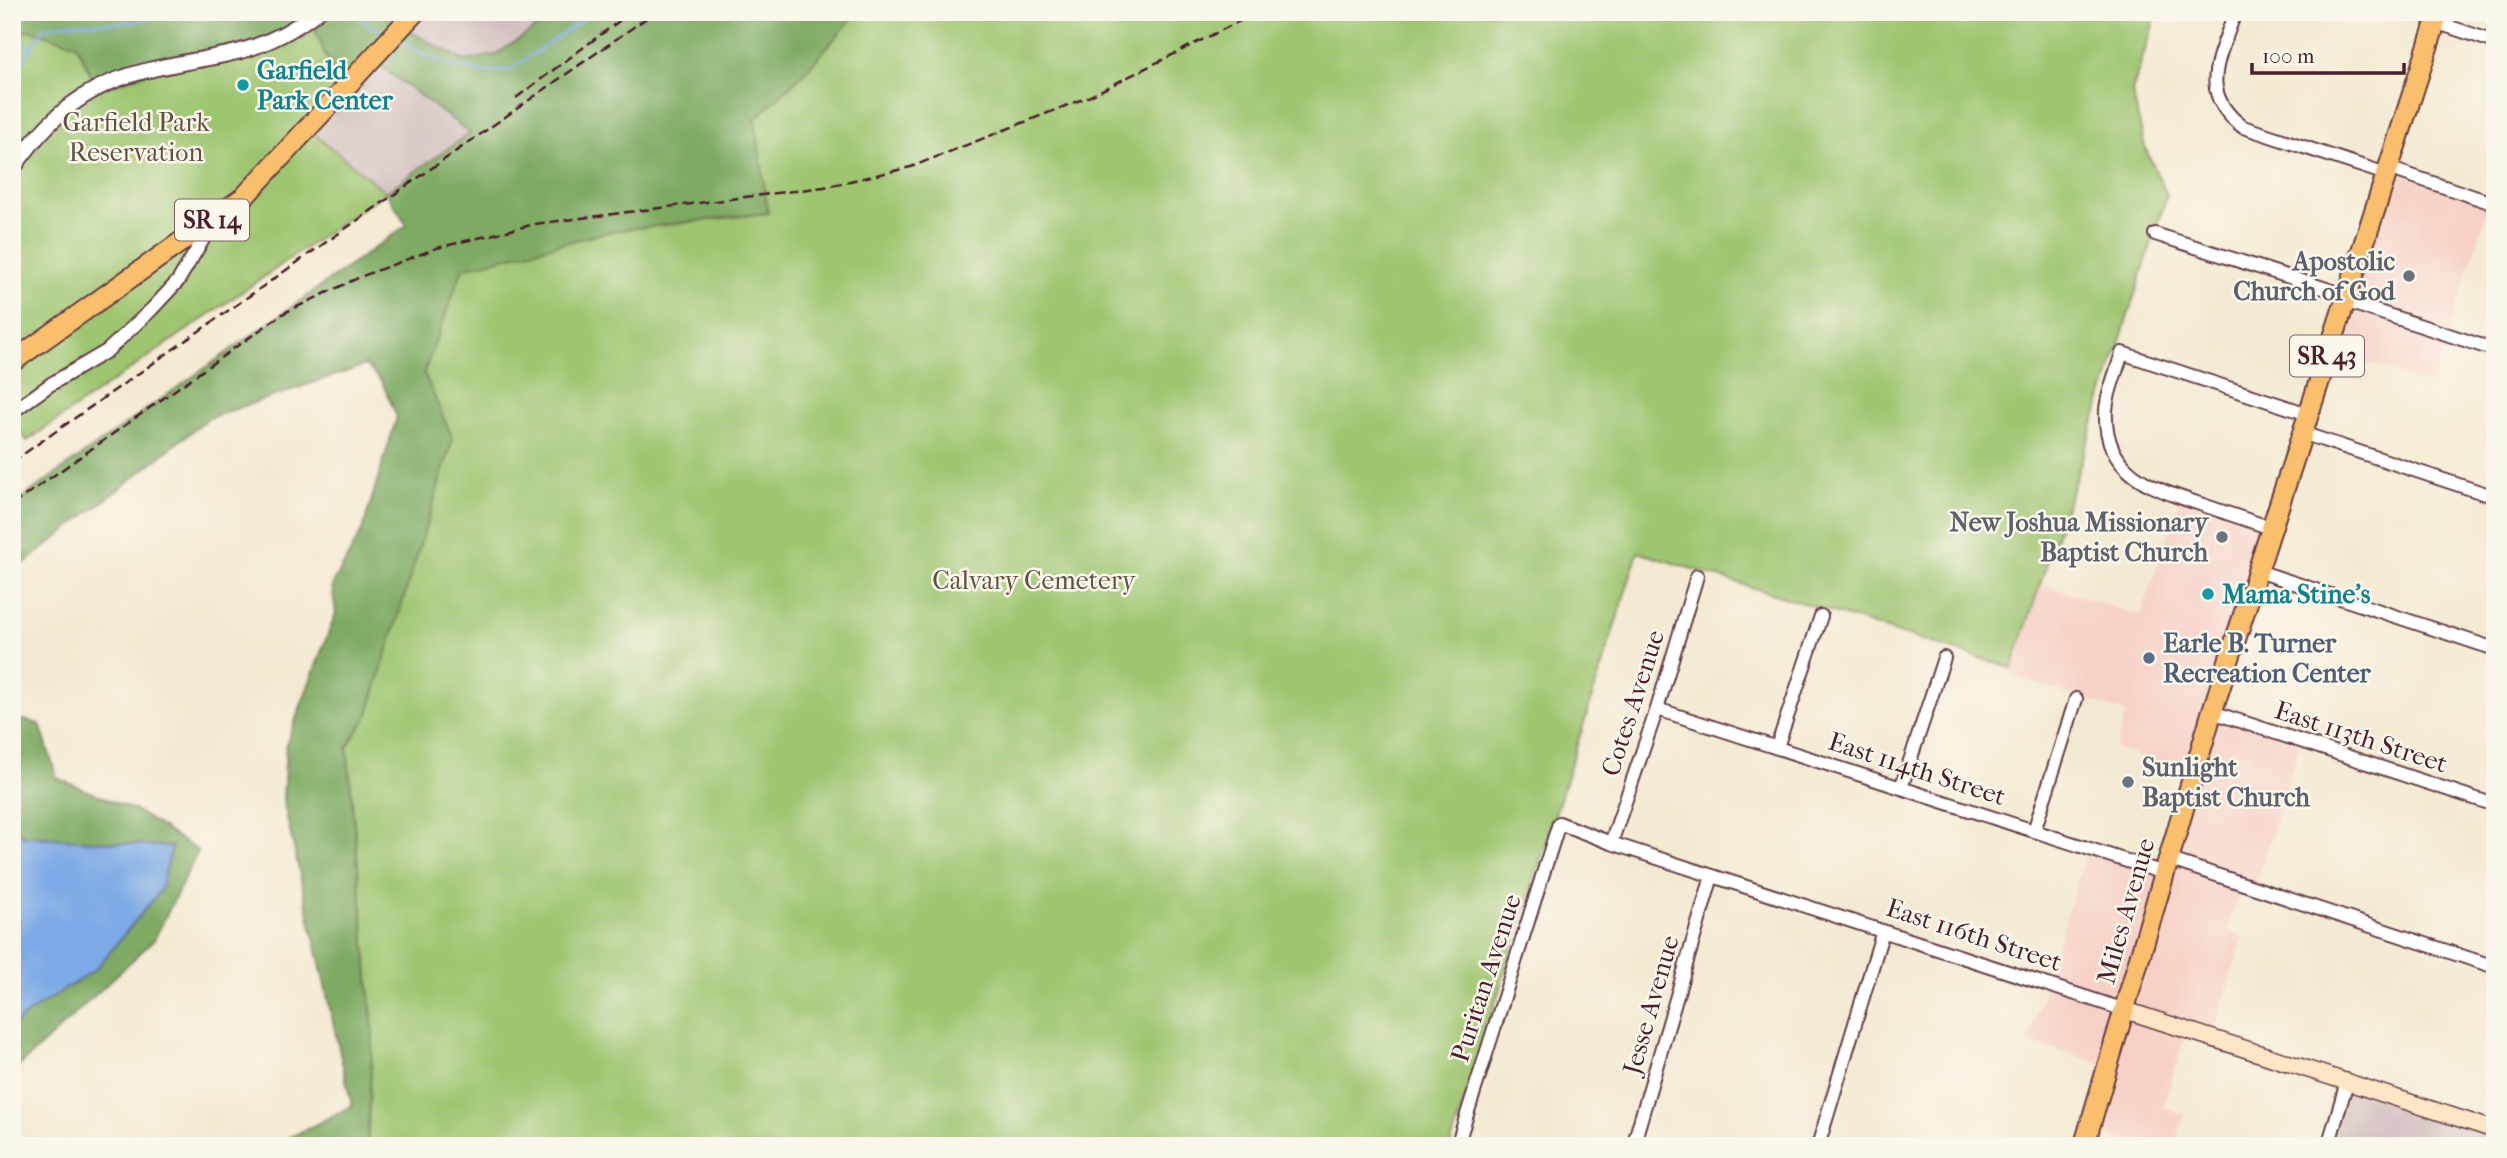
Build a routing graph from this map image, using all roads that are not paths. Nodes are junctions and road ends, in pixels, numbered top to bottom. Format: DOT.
graph roads {
  1 [pos="317,12"];
  2 [pos="2235,12"];
  3 [pos="2437,17"];
  4 [pos="408,20"];
  5 [pos="2495,42"];
  6 [pos="12,170"];
  7 [pos="2387,171"];
  8 [pos="2495,204"];
  9 [pos="217,217"];
  10 [pos="2155,234"];
  11 [pos="2346,298"];
  12 [pos="2495,351"];
  13 [pos="12,362"];
  14 [pos="12,412"];
  15 [pos="2308,414"];
  16 [pos="2302,433"];
  17 [pos="2495,498"];
  18 [pos="2272,528"];
  19 [pos="2258,570"];
  20 [pos="1697,576"];
  21 [pos="1821,616"];
  22 [pos="2495,649"];
  23 [pos="1944,658"];
  24 [pos="2076,699"];
  25 [pos="1657,709"];
  26 [pos="2212,712"];
  27 [pos="1777,747"];
  28 [pos="1901,788"];
  29 [pos="2495,805"];
  30 [pos="1559,823"];
  31 [pos="2034,831"];
  32 [pos="1611,843"];
  33 [pos="2166,866"];
  34 [pos="1712,876"];
  35 [pos="1882,931"];
  36 [pos="2495,967"];
  37 [pos="2125,1010"];
  38 [pos="2347,1082"];
  39 [pos="2495,1130"];
  40 [pos="1457,1146"];
  41 [pos="1633,1146"];
  42 [pos="1818,1146"];
  43 [pos="2084,1146"];
  44 [pos="2328,1146"];
  1 -- 6 [label="street"];
  2 -- 7 [label="street"];
  3 -- 5 [label="street"];
  3 -- 7 [label="main road, Miles Avenue / SR 43"];
  4 -- 9 [label="main road, SR 14"];
  7 -- 8 [label="street"];
  7 -- 11 [label="main road, Miles Avenue / SR 43"];
  9 -- 13 [label="main road, SR 14"];
  9 -- 14 [label="street"];
  10 -- 11 [label="street"];
  11 -- 12 [label="street"];
  11 -- 15 [label="main road, Miles Avenue / SR 43"];
  15 -- 16 [label="main road, Miles Avenue / SR 43"];
  15 -- 18 [label="street"];
  16 -- 17 [label="street"];
  16 -- 18 [label="main road, Miles Avenue / SR 43"];
  18 -- 19 [label="main road, Miles Avenue / SR 43"];
  19 -- 22 [label="street"];
  19 -- 26 [label="main road, Miles Avenue / SR 43"];
  20 -- 25 [label="street, Cotes Avenue"];
  21 -- 27 [label="street"];
  23 -- 28 [label="street"];
  24 -- 31 [label="street"];
  25 -- 27 [label="street, East 114th Street"];
  25 -- 32 [label="street, Cotes Avenue"];
  26 -- 29 [label="street, East 113th Street"];
  26 -- 33 [label="main road, Miles Avenue / SR 43"];
  27 -- 28 [label="street, East 114th Street"];
  28 -- 31 [label="street, East 114th Street"];
  30 -- 32 [label="street, East 116th Street"];
  30 -- 40 [label="street, Puritan Avenue"];
  31 -- 33 [label="street, East 114th Street"];
  32 -- 34 [label="street, East 116th Street"];
  33 -- 36 [label="street, East 114th Street"];
  33 -- 37 [label="main road, Miles Avenue / SR 43"];
  34 -- 35 [label="street, East 116th Street"];
  34 -- 41 [label="street, Jesse Avenue"];
  35 -- 37 [label="street, East 116th Street"];
  35 -- 42 [label="street"];
  37 -- 38 [label="main road, East 116th Street"];
  37 -- 43 [label="main road, Miles Avenue / SR 43"];
  38 -- 39 [label="main road, East 116th Street"];
  38 -- 44 [label="street"];
}
